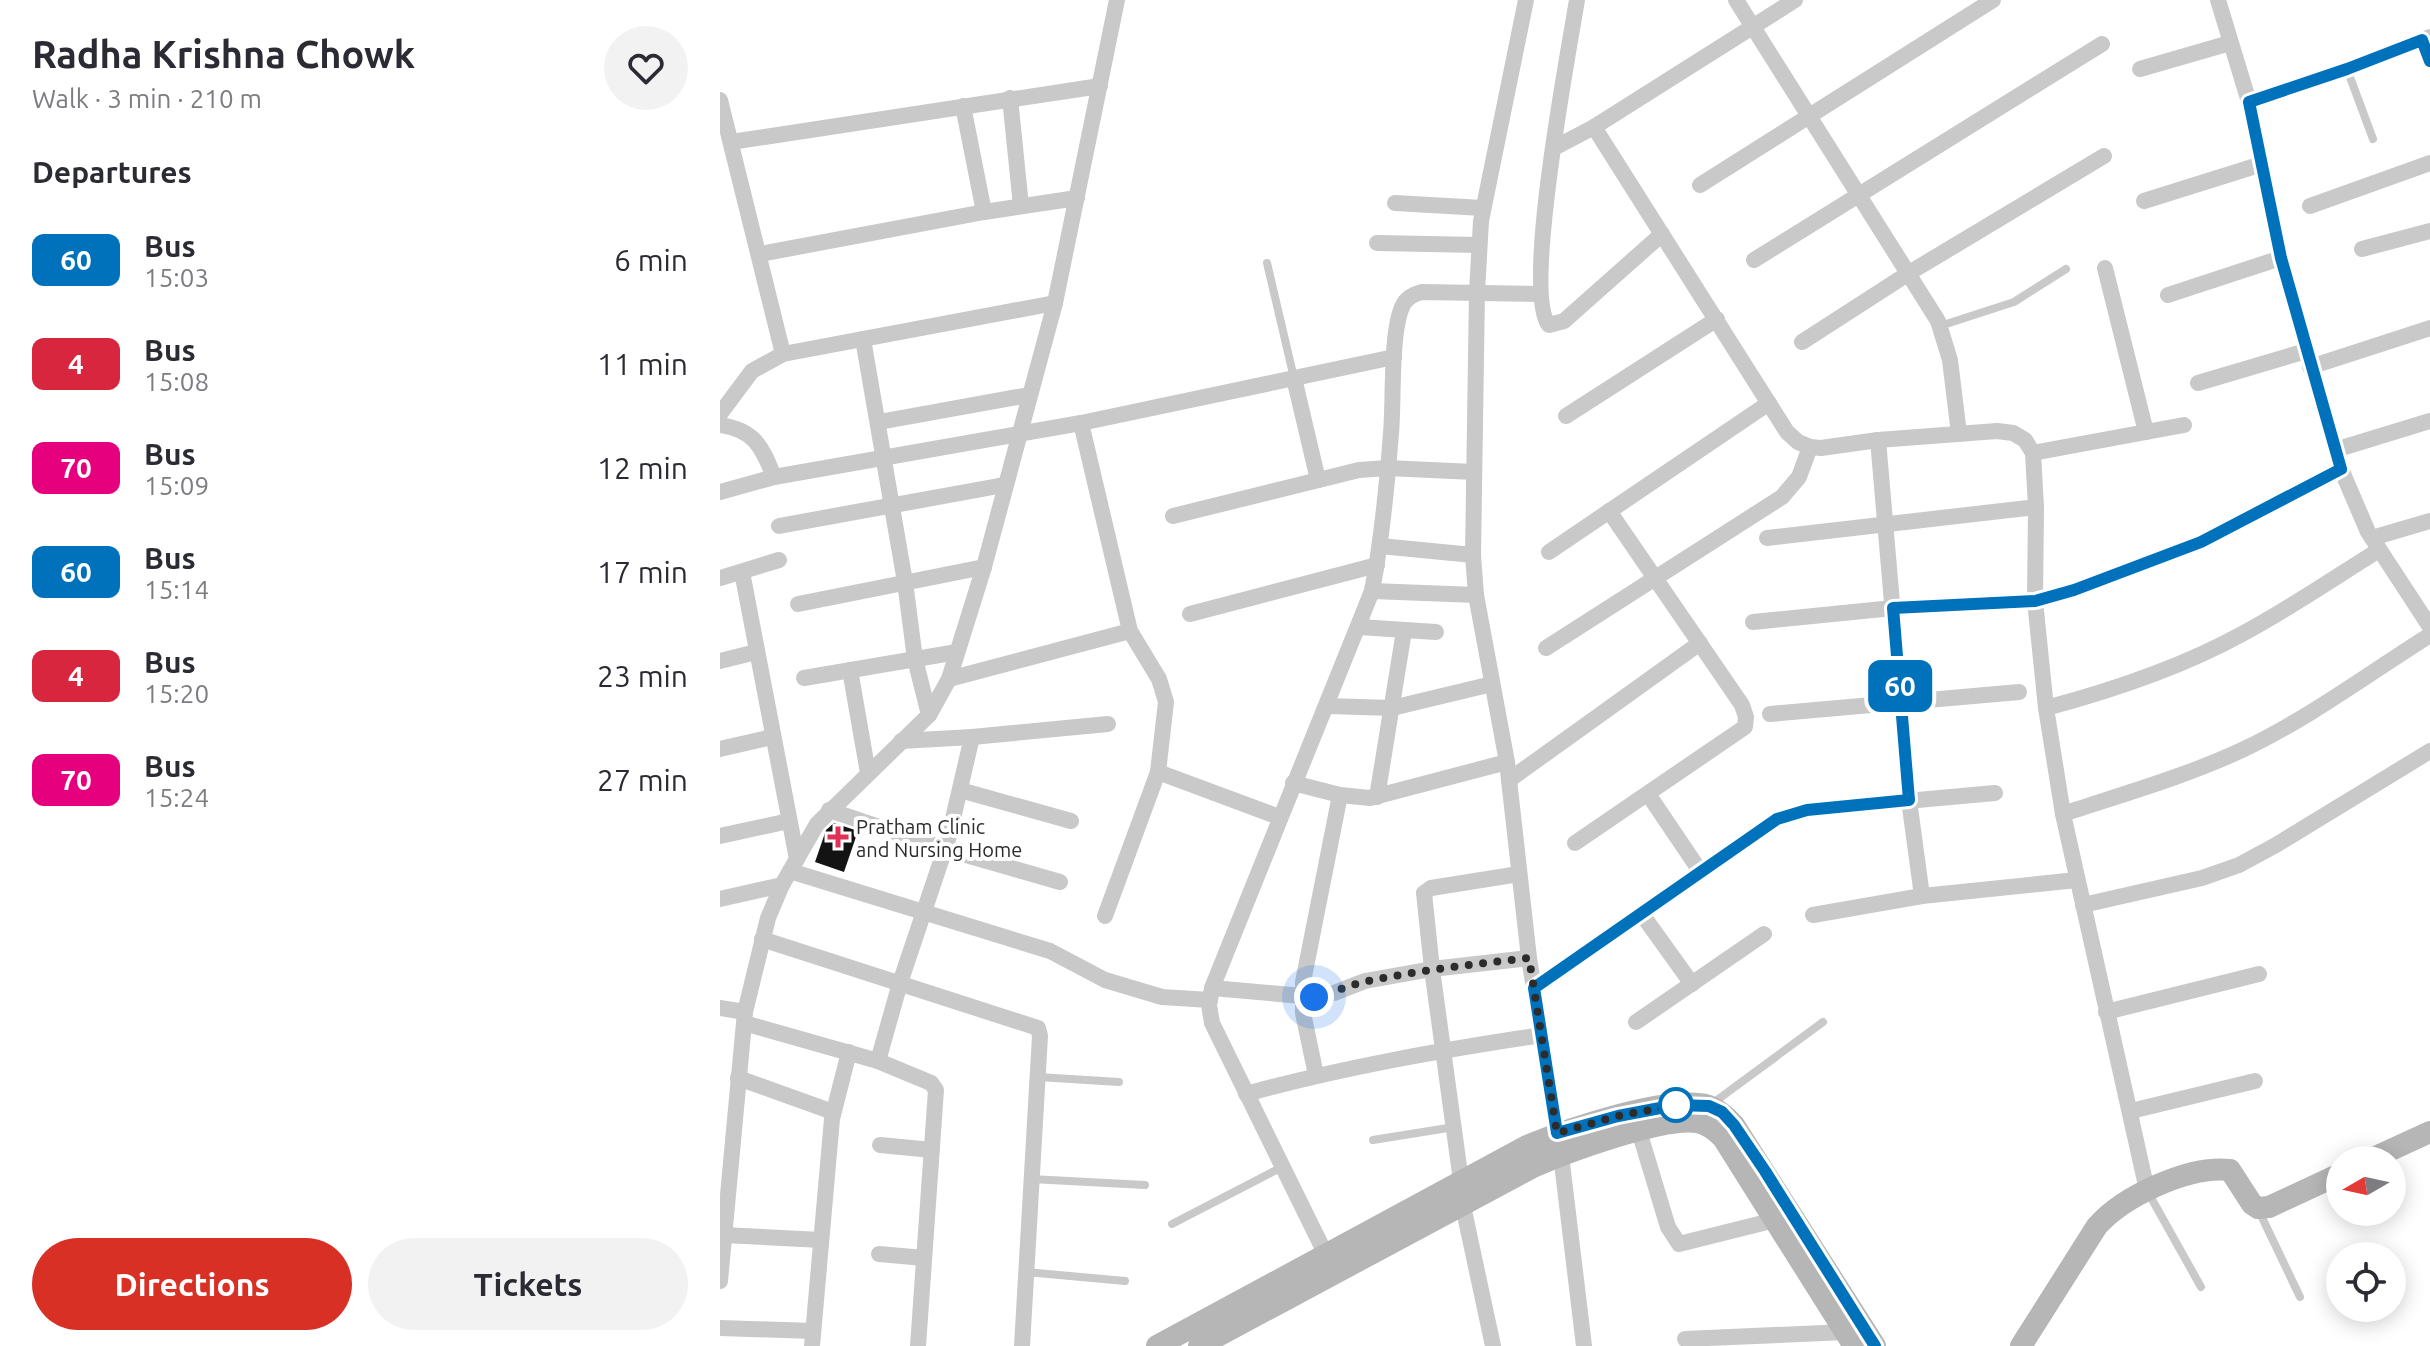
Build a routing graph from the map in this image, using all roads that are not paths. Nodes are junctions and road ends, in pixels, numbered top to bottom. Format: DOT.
graph roads {
  1 [pos="1117,0"];
  2 [pos="1526,0"];
  3 [pos="1577,0"];
  4 [pos="1736,0"];
  5 [pos="1795,0"];
  6 [pos="1993,0"];
  7 [pos="2218,0"];
  8 [pos="1752,27"];
  9 [pos="2426,39"];
  10 [pos="2230,43"];
  11 [pos="2102,44"];
  12 [pos="2430,61"];
  13 [pos="2140,69"];
  14 [pos="2347,69"];
  15 [pos="1100,86"];
  16 [pos="1010,98"];
  17 [pos="720,100"];
  18 [pos="2249,102"];
  19 [pos="963,106"];
  20 [pos="1809,115"];
  21 [pos="1594,127"];
  22 [pos="2373,139"];
  23 [pos="731,142"];
  24 [pos="1554,148"];
  25 [pos="2104,156"];
  26 [pos="2430,163"];
  27 [pos="2262,164"];
  28 [pos="1700,185"];
  29 [pos="1860,195"];
  30 [pos="1077,198"];
  31 [pos="2144,201"];
  32 [pos="1395,203"];
  33 [pos="1021,206"];
  34 [pos="2310,206"];
  35 [pos="1483,208"];
  36 [pos="984,212"];
  37 [pos="2430,231"];
  38 [pos="1662,234"];
  39 [pos="1377,243"];
  40 [pos="1479,245"];
  41 [pos="2362,249"];
  42 [pos="760,254"];
  43 [pos="2281,258"];
  44 [pos="1754,260"];
  45 [pos="1267,263"];
  46 [pos="2105,268"];
  47 [pos="2066,269"];
  48 [pos="1909,273"];
  49 [pos="1477,292"];
  50 [pos="1540,294"];
  51 [pos="2168,295"];
  52 [pos="1055,303"];
  53 [pos="1717,319"];
  54 [pos="1940,326"];
  55 [pos="2430,328"];
  56 [pos="863,339"];
  57 [pos="1802,342"];
  58 [pos="783,354"];
  59 [pos="1394,357"];
  60 [pos="2308,359"];
  61 [pos="1294,378"];
  62 [pos="2198,383"];
  63 [pos="1029,395"];
  64 [pos="1769,403"];
  65 [pos="720,414"];
  66 [pos="1566,416"];
  67 [pos="2430,421"];
  68 [pos="879,422"];
  69 [pos="1081,423"];
  70 [pos="720,425"];
  71 [pos="2184,425"];
  72 [pos="2146,432"];
  73 [pos="1018,434"];
  74 [pos="1959,434"];
  75 [pos="1878,440"];
  76 [pos="1810,447"];
  77 [pos="2335,450"];
  78 [pos="2033,453"];
  79 [pos="884,456"];
  80 [pos="1387,468"];
  81 [pos="2341,469"];
  82 [pos="1474,472"];
  83 [pos="774,477"];
  84 [pos="1318,480"];
  85 [pos="1004,485"];
  86 [pos="720,492"];
  87 [pos="891,504"];
  88 [pos="2036,507"];
  89 [pos="1609,511"];
  90 [pos="1173,516"];
  91 [pos="2430,521"];
  92 [pos="1885,523"];
  93 [pos="779,526"];
  94 [pos="1767,538"];
  95 [pos="2376,544"];
  96 [pos="1380,546"];
  97 [pos="1549,552"];
  98 [pos="1473,555"];
  99 [pos="779,560"];
  100 [pos="1377,565"];
  101 [pos="984,567"];
  102 [pos="742,572"];
  103 [pos="1654,577"];
  104 [pos="720,578"];
  105 [pos="905,582"];
  106 [pos="1372,591"];
  107 [pos="1476,595"];
  108 [pos="2035,601"];
  109 [pos="798,604"];
  110 [pos="1893,608"];
  111 [pos="1190,614"];
  112 [pos="1753,622"];
  113 [pos="1359,627"];
  114 [pos="2430,627"];
  115 [pos="1130,631"];
  116 [pos="1404,631"];
  117 [pos="1436,632"];
  118 [pos="2430,635"];
  119 [pos="1700,643"];
  120 [pos="1546,648"];
  121 [pos="756,652"];
  122 [pos="957,652"];
  123 [pos="915,659"];
  124 [pos="720,661"];
  125 [pos="850,670"];
  126 [pos="804,678"];
  127 [pos="949,679"];
  128 [pos="1492,684"];
  129 [pos="2019,692"];
  130 [pos="1901,702"];
  131 [pos="1327,706"];
  132 [pos="1392,708"];
  133 [pos="2046,708"];
  134 [pos="1770,714"];
  135 [pos="929,715"];
  136 [pos="1108,724"];
  137 [pos="772,737"];
  138 [pos="972,737"];
  139 [pos="901,741"];
  140 [pos="720,749"];
  141 [pos="2430,751"];
  142 [pos="1507,762"];
  143 [pos="1158,772"];
  144 [pos="868,773"];
  145 [pos="1509,780"];
  146 [pos="1293,783"];
  147 [pos="960,790"];
  148 [pos="1995,793"];
  149 [pos="1648,794"];
  150 [pos="1340,795"];
  151 [pos="1377,797"];
  152 [pos="1909,800"];
  153 [pos="829,810"];
  154 [pos="2063,814"];
  155 [pos="1279,817"];
  156 [pos="789,821"];
  157 [pos="1071,821"];
  158 [pos="720,836"];
  159 [pos="1575,843"];
  160 [pos="945,849"];
  161 [pos="790,871"];
  162 [pos="1700,871"];
  163 [pos="1519,874"];
  164 [pos="2077,880"];
  165 [pos="1060,882"];
  166 [pos="1922,896"];
  167 [pos="720,899"];
  168 [pos="2083,905"];
  169 [pos="925,913"];
  170 [pos="1641,913"];
  171 [pos="1813,915"];
  172 [pos="1105,916"];
  173 [pos="1764,934"];
  174 [pos="762,939"];
  175 [pos="1529,958"];
  176 [pos="1432,969"];
  177 [pos="2259,974"];
  178 [pos="900,983"];
  179 [pos="1692,984"];
  180 [pos="1534,988"];
  181 [pos="1211,994"];
  182 [pos="1302,996"];
  183 [pos="720,1008"];
  184 [pos="2106,1012"];
  185 [pos="745,1018"];
  186 [pos="1636,1022"];
  187 [pos="1823,1022"];
  188 [pos="1542,1035"];
  189 [pos="1444,1050"];
  190 [pos="849,1052"];
  191 [pos="878,1061"];
  192 [pos="1316,1075"];
  193 [pos="1037,1077"];
  194 [pos="2255,1081"];
  195 [pos="1119,1082"];
  196 [pos="732,1086"];
  197 [pos="1246,1094"];
  198 [pos="1709,1106"];
  199 [pos="2131,1111"];
  200 [pos="833,1112"];
  201 [pos="1454,1127"];
  202 [pos="1639,1131"];
  203 [pos="2430,1132"];
  204 [pos="1373,1140"];
  205 [pos="1559,1144"];
  206 [pos="880,1145"];
  207 [pos="2400,1146"];
  208 [pos="932,1150"];
  209 [pos="1282,1167"];
  210 [pos="725,1175"];
  211 [pos="1031,1179"];
  212 [pos="1461,1181"];
  213 [pos="2326,1181"];
  214 [pos="1145,1185"];
  215 [pos="2147,1190"];
  216 [pos="1463,1206"];
  217 [pos="2258,1208"];
  218 [pos="1775,1220"];
  219 [pos="1172,1224"];
  220 [pos="724,1235"];
  221 [pos="821,1240"];
  222 [pos="879,1254"];
  223 [pos="1326,1255"];
  224 [pos="924,1258"];
  225 [pos="720,1271"];
  226 [pos="1025,1272"];
  227 [pos="1125,1281"];
  228 [pos="2201,1287"];
  229 [pos="2300,1297"];
  230 [pos="720,1328"];
  231 [pos="813,1338"];
  232 [pos="1685,1339"];
  233 [pos="1850,1339"];
  234 [pos="918,1346"];
  235 [pos="1022,1346"];
  236 [pos="1157,1346"];
  237 [pos="1199,1346"];
  238 [pos="1493,1346"];
  239 [pos="1584,1346"];
  240 [pos="1875,1346"];
  241 [pos="2021,1346"];
  1 -- 15 [label="street"];
  2 -- 35 [label="street"];
  3 -- 24 [label="street"];
  4 -- 8 [label="street"];
  5 -- 8 [label="street"];
  6 -- 20 [label="street"];
  7 -- 10 [label="street"];
  8 -- 20 [label="street"];
  8 -- 21 [label="street"];
  9 -- 12 [label="street"];
  9 -- 14 [label="street"];
  10 -- 13 [label="street"];
  10 -- 18 [label="street"];
  11 -- 29 [label="street"];
  14 -- 18 [label="street"];
  14 -- 22 [label="lane"];
  15 -- 16 [label="street"];
  15 -- 30 [label="street"];
  16 -- 19 [label="street"];
  16 -- 33 [label="street"];
  17 -- 23 [label="street"];
  18 -- 27 [label="street"];
  19 -- 23 [label="street"];
  19 -- 36 [label="street"];
  20 -- 28 [label="street"];
  20 -- 29 [label="street"];
  21 -- 24 [label="street"];
  21 -- 38 [label="street"];
  23 -- 42 [label="street"];
  24 -- 50 [label="street"];
  25 -- 48 [label="street"];
  26 -- 34 [label="street"];
  27 -- 31 [label="street"];
  27 -- 43 [label="street"];
  29 -- 44 [label="street"];
  29 -- 48 [label="street"];
  30 -- 33 [label="street"];
  30 -- 52 [label="street"];
  32 -- 35 [label="street"];
  33 -- 36 [label="street"];
  35 -- 40 [label="street"];
  36 -- 42 [label="street"];
  37 -- 41 [label="street"];
  38 -- 50 [label="street"];
  38 -- 53 [label="street"];
  39 -- 40 [label="street"];
  40 -- 49 [label="street"];
  42 -- 58 [label="street"];
  43 -- 51 [label="street"];
  43 -- 60 [label="street"];
  45 -- 61 [label="lane"];
  46 -- 72 [label="street"];
  47 -- 54 [label="lane"];
  48 -- 54 [label="street"];
  48 -- 57 [label="street"];
  49 -- 50 [label="street"];
  49 -- 59 [label="street"];
  49 -- 82 [label="street"];
  52 -- 56 [label="street"];
  52 -- 63 [label="street"];
  53 -- 64 [label="street"];
  53 -- 66 [label="street"];
  54 -- 74 [label="street"];
  55 -- 60 [label="street"];
  56 -- 58 [label="street"];
  56 -- 68 [label="street"];
  58 -- 65 [label="street"];
  59 -- 61 [label="street"];
  59 -- 80 [label="street"];
  60 -- 62 [label="street"];
  60 -- 77 [label="street"];
  61 -- 69 [label="street"];
  61 -- 84 [label="street"];
  63 -- 68 [label="street"];
  63 -- 73 [label="street"];
  64 -- 76 [label="street"];
  64 -- 89 [label="street"];
  67 -- 77 [label="street"];
  68 -- 79 [label="street"];
  69 -- 73 [label="street"];
  69 -- 115 [label="street"];
  70 -- 83 [label="street"];
  71 -- 72 [label="street"];
  72 -- 78 [label="street"];
  73 -- 79 [label="street"];
  73 -- 85 [label="street"];
  74 -- 75 [label="street"];
  74 -- 78 [label="street"];
  75 -- 76 [label="street"];
  75 -- 92 [label="street"];
  76 -- 103 [label="street"];
  77 -- 81 [label="street"];
  78 -- 88 [label="street"];
  79 -- 83 [label="street"];
  79 -- 87 [label="street"];
  80 -- 82 [label="street"];
  80 -- 84 [label="street"];
  80 -- 96 [label="street"];
  81 -- 95 [label="street"];
  81 -- 108 [label="street"];
  82 -- 98 [label="street"];
  83 -- 86 [label="street"];
  84 -- 90 [label="street"];
  85 -- 87 [label="street"];
  85 -- 101 [label="street"];
  87 -- 93 [label="street"];
  87 -- 105 [label="street"];
  88 -- 92 [label="street"];
  88 -- 108 [label="street"];
  89 -- 97 [label="street"];
  89 -- 103 [label="street"];
  91 -- 95 [label="street"];
  92 -- 94 [label="street"];
  92 -- 110 [label="street"];
  95 -- 114 [label="street"];
  95 -- 133 [label="street"];
  96 -- 98 [label="street"];
  96 -- 100 [label="street"];
  98 -- 107 [label="street"];
  99 -- 102 [label="street"];
  100 -- 106 [label="street"];
  100 -- 111 [label="street"];
  101 -- 105 [label="street"];
  101 -- 122 [label="street"];
  102 -- 104 [label="street"];
  102 -- 121 [label="street"];
  103 -- 119 [label="street"];
  103 -- 120 [label="street"];
  105 -- 109 [label="street"];
  105 -- 123 [label="street"];
  106 -- 107 [label="street"];
  106 -- 113 [label="street"];
  107 -- 128 [label="street"];
  108 -- 110 [label="street"];
  108 -- 133 [label="street"];
  110 -- 112 [label="street"];
  110 -- 130 [label="street"];
  113 -- 116 [label="street"];
  113 -- 131 [label="street"];
  115 -- 127 [label="street"];
  115 -- 143 [label="street"];
  116 -- 117 [label="street"];
  116 -- 132 [label="street"];
  118 -- 154 [label="street"];
  119 -- 145 [label="street"];
  119 -- 149 [label="street"];
  121 -- 124 [label="street"];
  121 -- 137 [label="street"];
  122 -- 123 [label="street"];
  122 -- 127 [label="street"];
  123 -- 125 [label="street"];
  123 -- 135 [label="street"];
  125 -- 126 [label="street"];
  125 -- 144 [label="street"];
  127 -- 135 [label="street"];
  128 -- 132 [label="street"];
  128 -- 142 [label="street"];
  129 -- 130 [label="street"];
  130 -- 134 [label="street"];
  130 -- 152 [label="street"];
  131 -- 132 [label="street"];
  131 -- 146 [label="street"];
  132 -- 151 [label="street"];
  133 -- 154 [label="street"];
  135 -- 139 [label="street"];
  136 -- 138 [label="street"];
  137 -- 140 [label="street"];
  137 -- 156 [label="street"];
  138 -- 139 [label="street"];
  138 -- 147 [label="street"];
  139 -- 144 [label="street"];
  141 -- 168 [label="street"];
  142 -- 145 [label="street"];
  142 -- 151 [label="street"];
  143 -- 155 [label="street"];
  143 -- 172 [label="street"];
  144 -- 153 [label="street"];
  145 -- 163 [label="street"];
  146 -- 150 [label="street"];
  146 -- 155 [label="street"];
  147 -- 157 [label="street"];
  147 -- 160 [label="street"];
  148 -- 152 [label="street"];
  149 -- 159 [label="street"];
  149 -- 162 [label="street"];
  150 -- 151 [label="street"];
  150 -- 182 [label="street"];
  152 -- 162 [label="street"];
  152 -- 166 [label="street"];
  153 -- 160 [label="street"];
  153 -- 161 [label="street"];
  154 -- 164 [label="street"];
  155 -- 181 [label="street"];
  156 -- 158 [label="street"];
  156 -- 161 [label="street"];
  160 -- 165 [label="street"];
  160 -- 169 [label="street"];
  161 -- 167 [label="street"];
  161 -- 169 [label="street"];
  161 -- 174 [label="street"];
  162 -- 170 [label="street"];
  163 -- 175 [label="street"];
  163 -- 176 [label="street"];
  164 -- 166 [label="street"];
  164 -- 168 [label="street"];
  166 -- 171 [label="street"];
  168 -- 184 [label="street"];
  169 -- 178 [label="street"];
  169 -- 181 [label="street"];
  170 -- 179 [label="street"];
  170 -- 180 [label="street"];
  173 -- 179 [label="street"];
  174 -- 178 [label="street"];
  174 -- 185 [label="street"];
  175 -- 176 [label="street"];
  175 -- 180 [label="street"];
  176 -- 182 [label="street"];
  176 -- 189 [label="street"];
  177 -- 184 [label="street"];
  178 -- 191 [label="street"];
  178 -- 193 [label="street"];
  179 -- 186 [label="street"];
  180 -- 188 [label="street"];
  181 -- 182 [label="street"];
  181 -- 197 [label="street"];
  182 -- 192 [label="street"];
  183 -- 185 [label="street"];
  184 -- 199 [label="street"];
  185 -- 190 [label="street"];
  185 -- 196 [label="street"];
  187 -- 198 [label="lane"];
  188 -- 189 [label="street"];
  188 -- 205 [label="street"];
  189 -- 192 [label="street"];
  189 -- 201 [label="street"];
  190 -- 191 [label="street"];
  190 -- 200 [label="street"];
  191 -- 208 [label="street"];
  192 -- 197 [label="street"];
  193 -- 195 [label="lane"];
  193 -- 211 [label="street"];
  194 -- 199 [label="street"];
  196 -- 200 [label="street"];
  196 -- 210 [label="street"];
  197 -- 209 [label="street"];
  198 -- 205 [label="street"];
  198 -- 240 [label="street"];
  199 -- 215 [label="street"];
  200 -- 221 [label="street"];
  201 -- 204 [label="lane"];
  201 -- 212 [label="street"];
  202 -- 205 [label="street"];
  202 -- 218 [label="street"];
  202 -- 218 [label="street"];
  203 -- 207 [label="street"];
  205 -- 212 [label="street"];
  205 -- 216 [label="street"];
  205 -- 239 [label="street"];
  206 -- 208 [label="street"];
  208 -- 224 [label="street"];
  209 -- 219 [label="lane"];
  209 -- 223 [label="street"];
  210 -- 220 [label="street"];
  211 -- 214 [label="lane"];
  211 -- 226 [label="street"];
  212 -- 223 [label="street"];
  213 -- 217 [label="street"];
  215 -- 217 [label="street"];
  215 -- 228 [label="lane"];
  215 -- 241 [label="street"];
  216 -- 237 [label="street"];
  216 -- 238 [label="street"];
  217 -- 229 [label="lane"];
  218 -- 233 [label="street"];
  220 -- 221 [label="street"];
  220 -- 225 [label="street"];
  221 -- 231 [label="street"];
  222 -- 224 [label="street"];
  223 -- 236 [label="street"];
  224 -- 234 [label="street"];
  226 -- 227 [label="lane"];
  226 -- 235 [label="street"];
  230 -- 231 [label="street"];
  232 -- 233 [label="street"];
}
